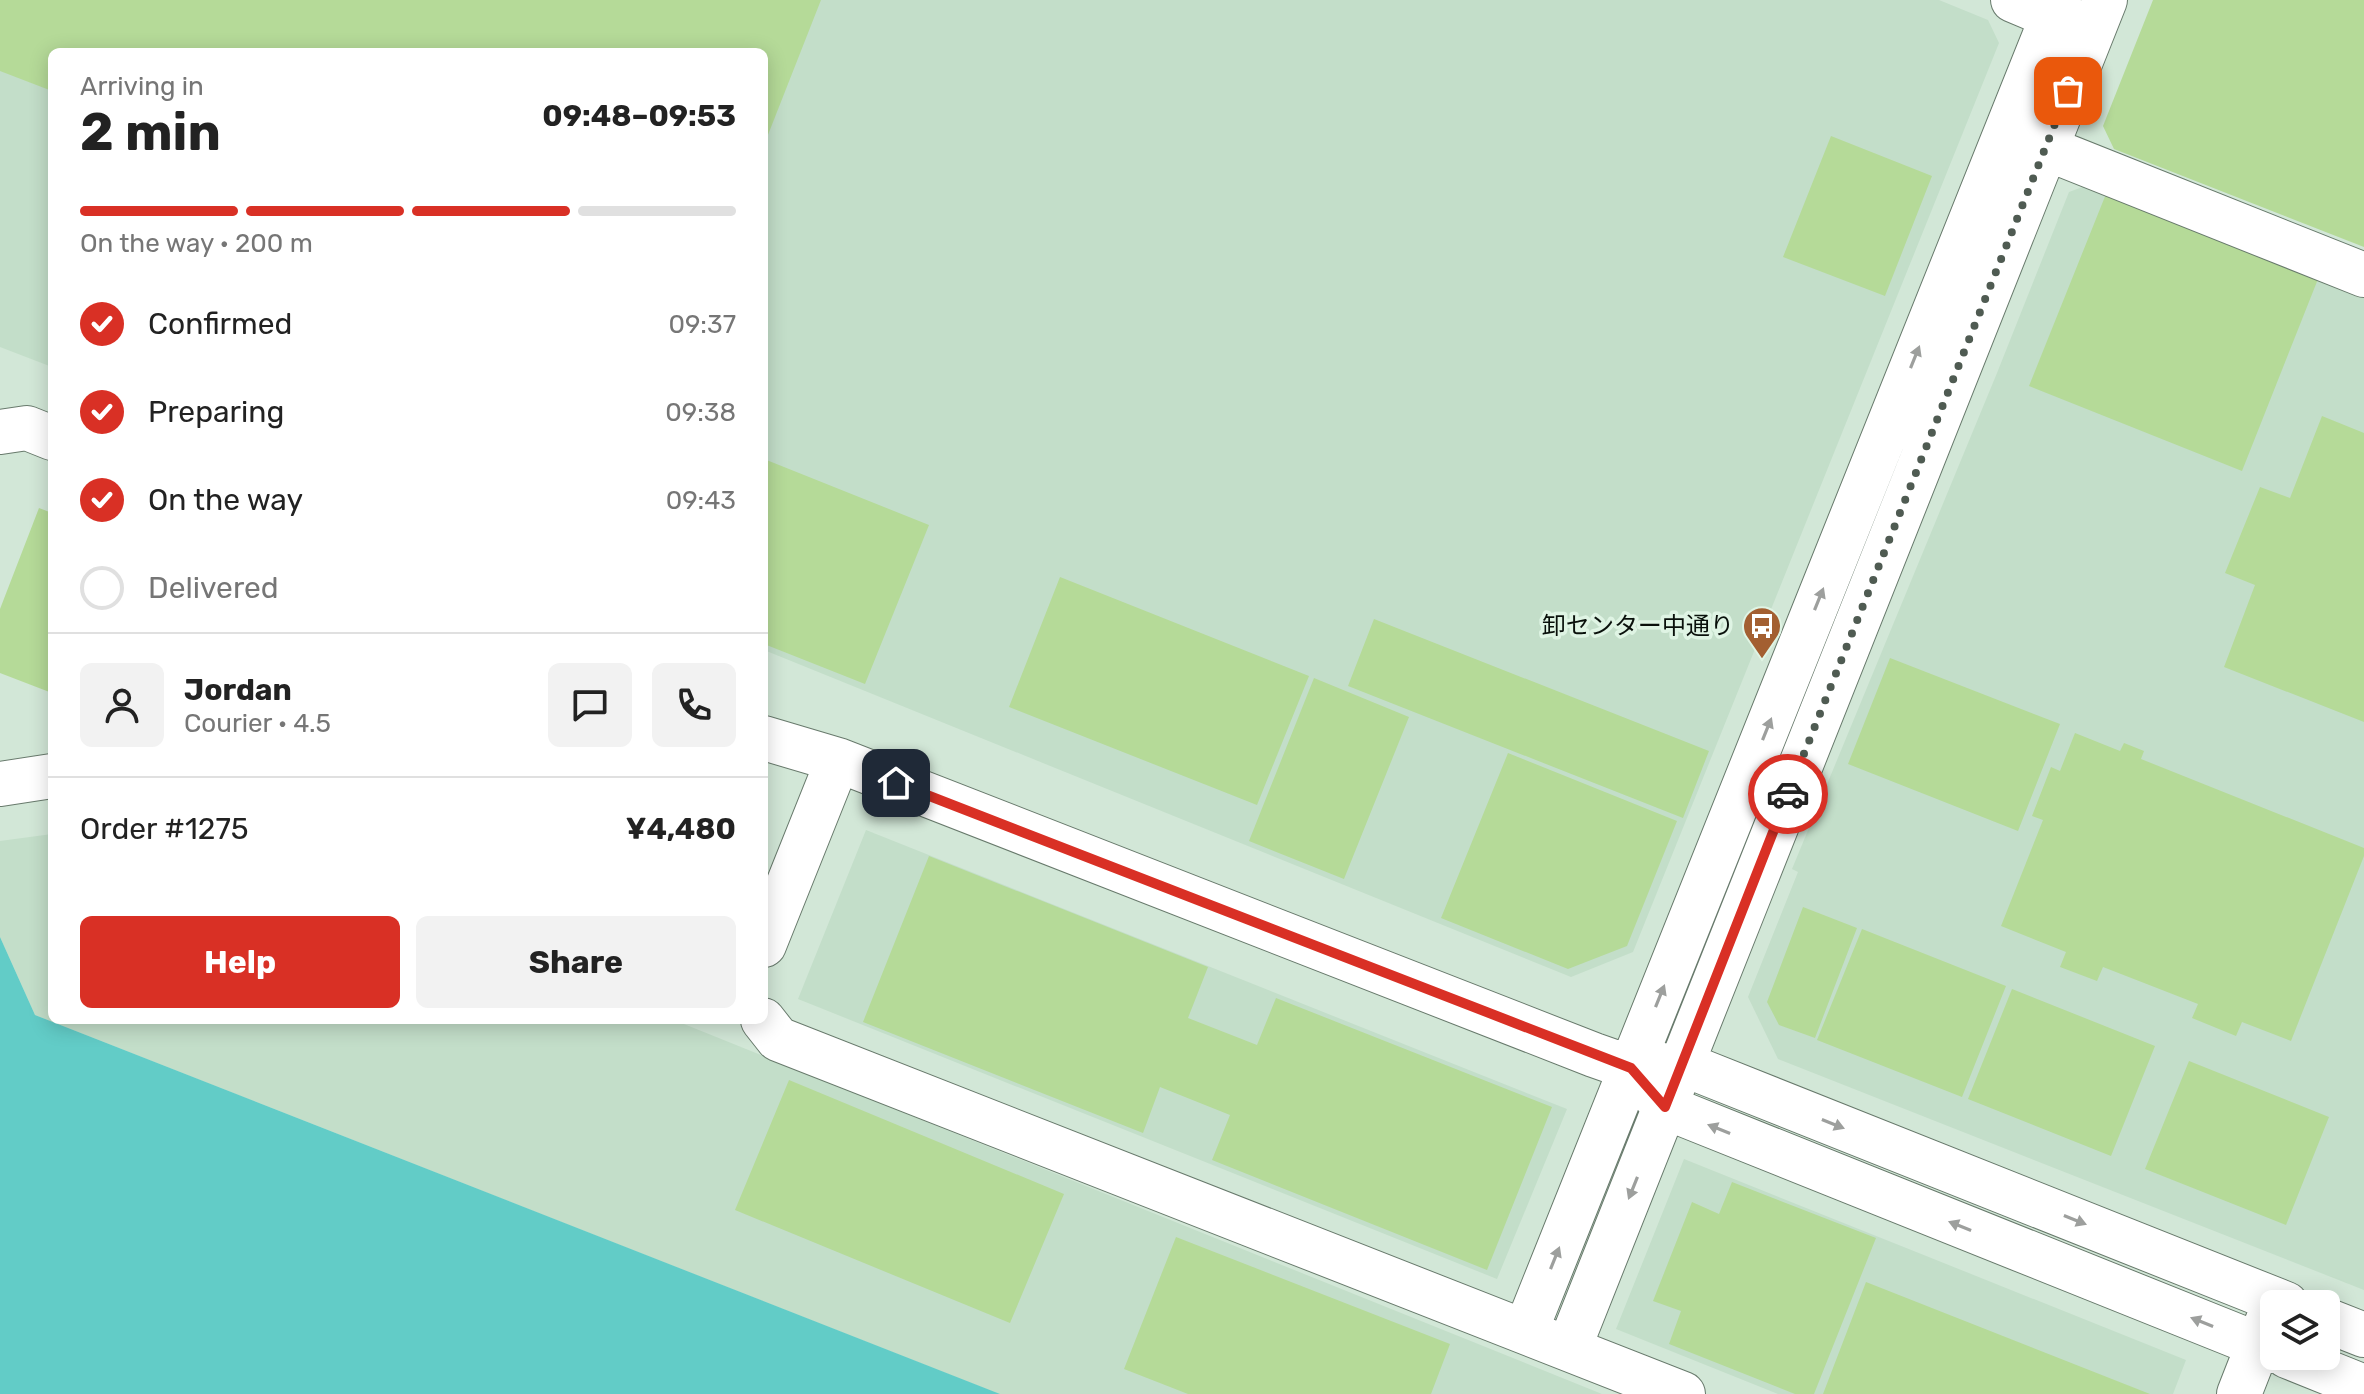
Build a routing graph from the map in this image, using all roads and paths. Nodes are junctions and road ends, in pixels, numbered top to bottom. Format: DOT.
graph roads {
  1 [pos="2013,0"];
  2 [pos="2077,12"];
  3 [pos="2005,132"];
  4 [pos="2045,148"];
  5 [pos="2364,275"];
  6 [pos="768,739"];
  7 [pos="838,760"];
  8 [pos="48,777"];
  9 [pos="0,784"];
  10 [pos="768,935"];
  11 [pos="766,1024"];
  12 [pos="1683,1064"];
  13 [pos="1631,1068"];
  14 [pos="1665,1107"];
  15 [pos="2260,1317"];
  16 [pos="2260,1318"];
  17 [pos="2340,1326"];
  18 [pos="1526,1330"];
  19 [pos="2364,1335"];
  20 [pos="1569,1348"];
  21 [pos="2260,1354"];
  22 [pos="2340,1370"];
  23 [pos="2364,1387"];
  24 [pos="1683,1394"];
  25 [pos="2239,1394"];
  1 -- 2 [label="street"];
  2 -- 3 [label="street"];
  2 -- 4 [label="street"];
  3 -- 4 [label="street"];
  13 -- 3 [label="street, one-way"];
  4 -- 5 [label="street"];
  4 -- 12 [label="street"];
  6 -- 7 [label="street"];
  7 -- 10 [label="street"];
  7 -- 13 [label="street"];
  8 -- 9 [label="street"];
  11 -- 18 [label="street"];
  12 -- 13 [label="street"];
  12 -- 14 [label="street"];
  12 -- 15 [label="street, one-way"];
  13 -- 14 [label="street"];
  18 -- 13 [label="street, one-way"];
  16 -- 14 [label="street, one-way"];
  14 -- 20 [label="street, one-way"];
  17 -- 19 [label="street"];
  18 -- 20 [label="street"];
  20 -- 24 [label="street"];
  21 -- 25 [label="street"];
  22 -- 23 [label="street"];
}
